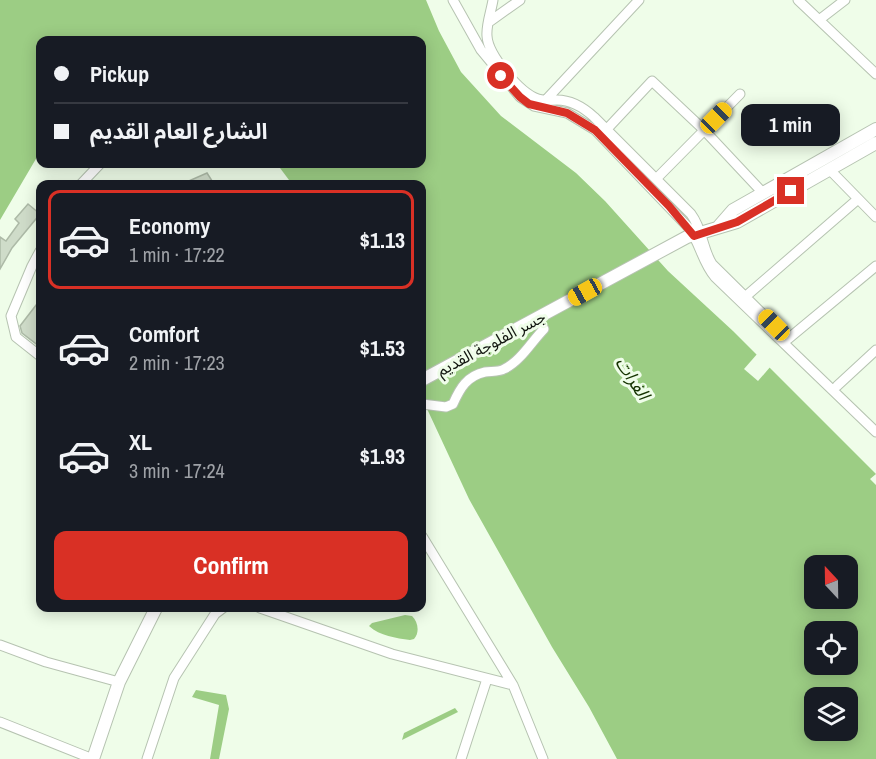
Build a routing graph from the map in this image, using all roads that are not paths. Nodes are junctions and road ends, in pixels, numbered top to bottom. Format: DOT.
graph roads {
  1 [pos="453,0"];
  2 [pos="493,0"];
  3 [pos="520,0"];
  4 [pos="639,0"];
  5 [pos="798,0"];
  6 [pos="845,0"];
  7 [pos="819,20"];
  8 [pos="489,24"];
  9 [pos="470,33"];
  10 [pos="876,74"];
  11 [pos="741,94"];
  12 [pos="542,104"];
  13 [pos="607,129"];
  14 [pos="876,129"];
  15 [pos="704,130"];
  16 [pos="876,143"];
  17 [pos="96,168"];
  18 [pos="829,169"];
  19 [pos="656,179"];
  20 [pos="85,180"];
  21 [pos="763,193"];
  22 [pos="858,199"];
  23 [pos="876,217"];
  24 [pos="718,227"];
  25 [pos="694,236"];
  26 [pos="36,258"];
  27 [pos="876,266"];
  28 [pos="745,297"];
  29 [pos="544,329"];
  30 [pos="788,339"];
  31 [pos="876,350"];
  32 [pos="36,353"];
  33 [pos="426,378"];
  34 [pos="837,386"];
  35 [pos="426,404"];
  36 [pos="876,424"];
  37 [pos="876,432"];
  38 [pos="426,543"];
  39 [pos="154,612"];
  40 [pos="218,612"];
  41 [pos="271,612"];
  42 [pos="0,645"];
  43 [pos="487,679"];
  44 [pos="119,682"];
  45 [pos="513,685"];
  46 [pos="0,722"];
  47 [pos="93,759"];
  48 [pos="147,759"];
  49 [pos="461,759"];
  50 [pos="543,759"];
  1 -- 9 [label="street"];
  2 -- 8 [label="street"];
  3 -- 8 [label="street"];
  4 -- 12 [label="street"];
  5 -- 7 [label="street"];
  6 -- 7 [label="street"];
  7 -- 10 [label="street"];
  8 -- 9 [label="street"];
  8 -- 12 [label="street"];
  9 -- 12 [label="street"];
  11 -- 15 [label="street"];
  12 -- 13 [label="street"];
  12 -- 25 [label="street"];
  13 -- 15 [label="street"];
  13 -- 19 [label="street"];
  14 -- 21 [label="main road"];
  15 -- 19 [label="street"];
  15 -- 21 [label="street"];
  16 -- 18 [label="main road, جسر الفلوجة القديم"];
  17 -- 20 [label="street"];
  18 -- 22 [label="street"];
  18 -- 24 [label="main road, جسر الفلوجة القديم"];
  19 -- 25 [label="street"];
  21 -- 24 [label="main road"];
  22 -- 23 [label="street"];
  22 -- 28 [label="street"];
  24 -- 25 [label="main road, جسر الفلوجة القديم"];
  25 -- 28 [label="street"];
  25 -- 33 [label="main road, جسر الفلوجة القديم"];
  25 -- 37 [label="street"];
  26 -- 32 [label="street"];
  27 -- 30 [label="street"];
  28 -- 30 [label="street"];
  29 -- 35 [label="street"];
  30 -- 34 [label="street"];
  31 -- 34 [label="street"];
  34 -- 36 [label="street"];
  38 -- 45 [label="street"];
  39 -- 44 [label="main road"];
  40 -- 48 [label="street"];
  41 -- 43 [label="street"];
  42 -- 44 [label="street"];
  43 -- 45 [label="street"];
  43 -- 49 [label="street"];
  44 -- 47 [label="main road"];
  45 -- 50 [label="street"];
  46 -- 47 [label="street"];
}
